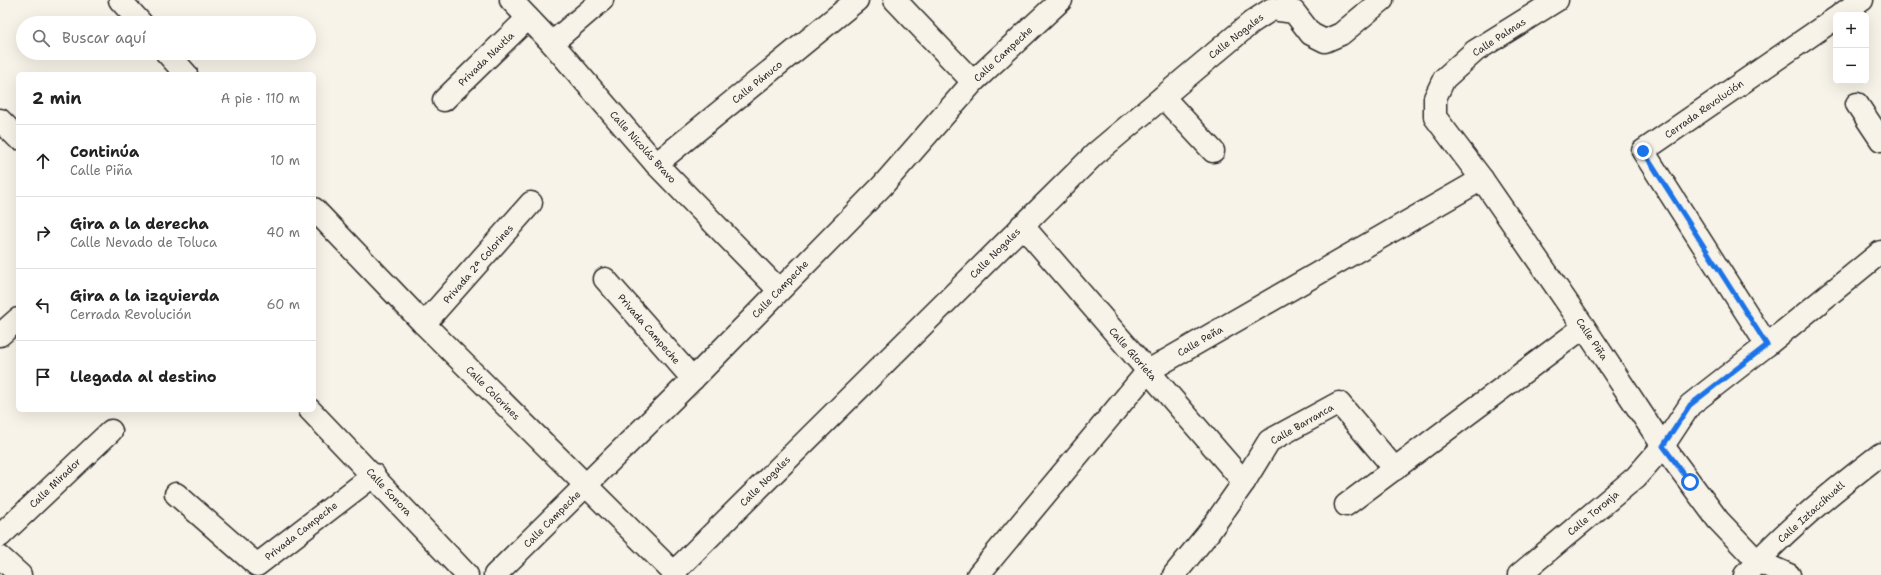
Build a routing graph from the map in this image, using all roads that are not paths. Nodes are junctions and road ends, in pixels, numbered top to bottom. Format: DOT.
graph roads {
  1 [pos="120,0"];
  2 [pos="511,0"];
  3 [pos="602,0"];
  4 [pos="857,0"];
  5 [pos="895,0"];
  6 [pos="1061,0"];
  7 [pos="1382,0"];
  8 [pos="1557,0"];
  9 [pos="1862,0"];
  10 [pos="1844,12"];
  11 [pos="135,16"];
  12 [pos="528,18"];
  13 [pos="1833,20"];
  14 [pos="552,43"];
  15 [pos="173,60"];
  16 [pos="184,72"];
  17 [pos="1444,79"];
  18 [pos="973,82"];
  19 [pos="1163,97"];
  20 [pos="444,100"];
  21 [pos="1857,104"];
  22 [pos="1881,140"];
  23 [pos="1212,150"];
  24 [pos="656,164"];
  25 [pos="1482,179"];
  26 [pos="531,203"];
  27 [pos="316,210"];
  28 [pos="1022,225"];
  29 [pos="1881,252"];
  30 [pos="605,279"];
  31 [pos="779,290"];
  32 [pos="16,321"];
  33 [pos="424,324"];
  34 [pos="1584,327"];
  35 [pos="0,335"];
  36 [pos="1767,345"];
  37 [pos="1148,370"];
  38 [pos="693,380"];
  39 [pos="312,412"];
  40 [pos="111,431"];
  41 [pos="1663,446"];
  42 [pos="1881,454"];
  43 [pos="1395,469"];
  44 [pos="374,475"];
  45 [pos="1244,482"];
  46 [pos="585,485"];
  47 [pos="176,494"];
  48 [pos="1346,505"];
  49 [pos="0,536"];
  50 [pos="0,557"];
  51 [pos="1751,568"];
  52 [pos="675,574"];
  53 [pos="20,575"];
  54 [pos="467,575"];
  55 [pos="495,575"];
  56 [pos="978,575"];
  57 [pos="1174,575"];
  58 [pos="1519,575"];
  59 [pos="1789,575"];
  1 -- 11 [label="street"];
  2 -- 12 [label="street, Calle Nicolás Bravo"];
  3 -- 14 [label="street"];
  4 -- 24 [label="street, Calle Pánuco"];
  5 -- 18 [label="street"];
  6 -- 18 [label="street, Calle Campeche"];
  7 -- 19 [label="street, Calle Nogales"];
  8 -- 17 [label="street, Calle Palmas"];
  9 -- 10 [label="street"];
  12 -- 14 [label="street, Calle Nicolás Bravo"];
  12 -- 20 [label="street, Privada Nautla"];
  13 -- 36 [label="street, Cerrada Revolución"];
  14 -- 24 [label="street, Calle Nicolás Bravo"];
  15 -- 16 [label="street"];
  17 -- 25 [label="street, Calle Piña"];
  18 -- 31 [label="street, Calle Campeche"];
  19 -- 23 [label="street"];
  19 -- 28 [label="street, Calle Nogales"];
  21 -- 22 [label="street"];
  24 -- 31 [label="street, Calle Nicolás Bravo"];
  25 -- 34 [label="street, Calle Piña"];
  25 -- 37 [label="street, Calle Peña"];
  26 -- 33 [label="street, Privada 2ª Colorines"];
  27 -- 33 [label="street, Calle Colorines"];
  28 -- 37 [label="street, Calle Glorieta"];
  28 -- 52 [label="street, Calle Nogales"];
  29 -- 36 [label="street, Calle Toronja"];
  30 -- 38 [label="street, Privada Campeche"];
  31 -- 38 [label="street, Calle Campeche"];
  32 -- 35 [label="street"];
  33 -- 46 [label="street, Calle Colorines"];
  34 -- 41 [label="street, Calle Piña"];
  34 -- 43 [label="street"];
  36 -- 41 [label="street, Calle Toronja"];
  37 -- 45 [label="street, Calle Glorieta"];
  37 -- 56 [label="street, Calle Peña"];
  38 -- 46 [label="street, Calle Campeche"];
  39 -- 44 [label="street, Calle Sonora"];
  40 -- 49 [label="street, Calle Mirador"];
  41 -- 51 [label="street, Calle Piña"];
  41 -- 58 [label="street, Calle Toronja"];
  42 -- 51 [label="street, Calle Iztaccíhuatl"];
  43 -- 45 [label="street, Calle Barranca"];
  43 -- 48 [label="street"];
  44 -- 47 [label="street, Privada Campeche"];
  44 -- 54 [label="street, Calle Sonora"];
  45 -- 57 [label="street, Calle Barranca"];
  46 -- 52 [label="street, Calle Colorines"];
  46 -- 55 [label="street, Calle Campeche"];
  50 -- 53 [label="street"];
  51 -- 59 [label="street, Calle Piña"];
}
